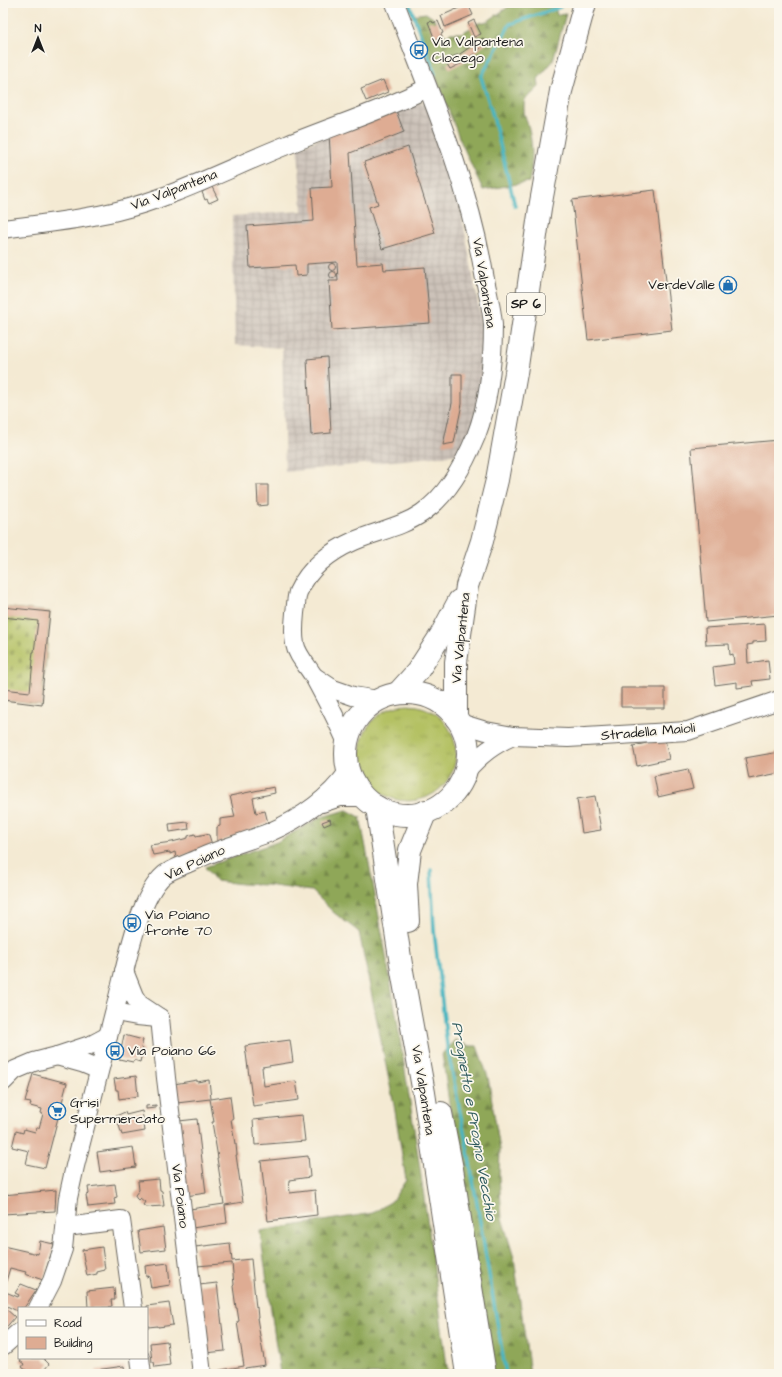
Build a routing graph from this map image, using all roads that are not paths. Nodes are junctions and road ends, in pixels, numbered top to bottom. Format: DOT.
graph roads {
  1 [pos="395,3"];
  2 [pos="582,12"];
  3 [pos="427,88"];
  4 [pos="3,230"];
  5 [pos="467,586"];
  6 [pos="313,675"];
  7 [pos="398,693"];
  8 [pos="378,700"];
  9 [pos="779,700"];
  10 [pos="458,720"];
  11 [pos="513,736"];
  12 [pos="346,743"];
  13 [pos="466,770"];
  14 [pos="348,772"];
  15 [pos="370,802"];
  16 [pos="319,804"];
  17 [pos="426,811"];
  18 [pos="124,971"];
  19 [pos="115,1012"];
  20 [pos="160,1018"];
  21 [pos="108,1036"];
  22 [pos="57,1056"];
  23 [pos="99,1070"];
  24 [pos="3,1082"];
  25 [pos="66,1227"];
  26 [pos="39,1307"];
  27 [pos="133,1307"];
  28 [pos="18,1333"];
  29 [pos="3,1346"];
  30 [pos="140,1359"];
  31 [pos="142,1374"];
  32 [pos="202,1374"];
  33 [pos="467,1374"];
  34 [pos="484,1374"];
  1 -- 3 [label="street, Via Valpantena"];
  2 -- 5 [label="main road, SP 6"];
  3 -- 4 [label="street, Via Valpantena"];
  3 -- 6 [label="street, Via Valpantena"];
  5 -- 7 [label="main road, Via Valpantena"];
  5 -- 10 [label="main road, Via Valpantena"];
  6 -- 8 [label="street, Via Valpantena"];
  6 -- 12 [label="street, Via Valpantena"];
  7 -- 8 [label="main road, Via Valpantena"];
  7 -- 10 [label="main road, Via Valpantena"];
  8 -- 12 [label="main road, Via Valpantena"];
  9 -- 11 [label="street, Stradella Maioli"];
  10 -- 11 [label="street, Stradella Maioli"];
  10 -- 13 [label="main road, Via Valpantena"];
  11 -- 13 [label="street, Stradella Maioli"];
  12 -- 14 [label="main road, Via Valpantena"];
  13 -- 17 [label="main road, Via Valpantena"];
  14 -- 15 [label="main road, Via Valpantena"];
  14 -- 16 [label="street, Via Poiano"];
  15 -- 16 [label="street, Via Poiano"];
  15 -- 17 [label="main road, Via Valpantena"];
  15 -- 33 [label="main road, Via Valpantena"];
  16 -- 18 [label="street, Via Poiano"];
  17 -- 34 [label="main road, Via Valpantena"];
  18 -- 19 [label="street, Via Poiano"];
  18 -- 20 [label="street"];
  19 -- 20 [label="street"];
  19 -- 21 [label="street, Via Poiano"];
  20 -- 32 [label="street, Via Poiano"];
  21 -- 22 [label="street"];
  21 -- 23 [label="street, Via Poiano"];
  22 -- 23 [label="street"];
  22 -- 24 [label="street"];
  23 -- 25 [label="street, Via Poiano"];
  25 -- 26 [label="street, Via Poiano"];
  25 -- 27 [label="street"];
  28 -- 29 [label="street"];
  30 -- 31 [label="street"];
}
